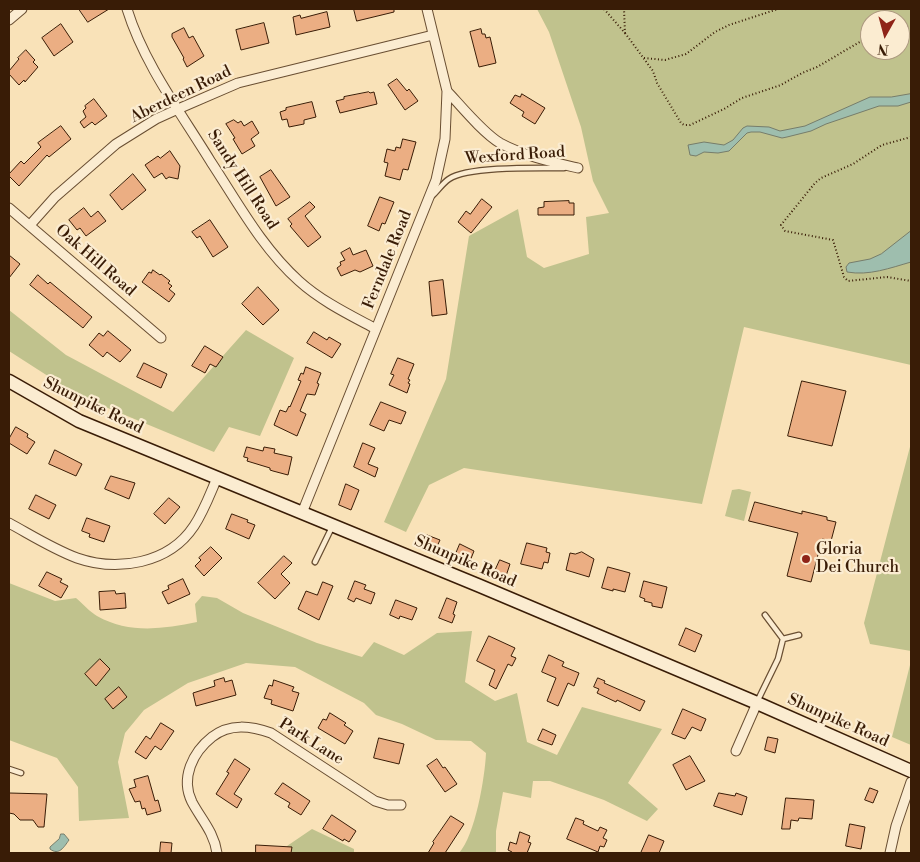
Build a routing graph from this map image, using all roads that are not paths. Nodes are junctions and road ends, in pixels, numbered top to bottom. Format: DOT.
graph roads {
  1 [pos="22,9"];
  2 [pos="128,9"];
  3 [pos="427,9"];
  4 [pos="9,20"];
  5 [pos="433,34"];
  6 [pos="447,91"];
  7 [pos="178,109"];
  8 [pos="578,168"];
  9 [pos="428,200"];
  10 [pos="9,208"];
  11 [pos="30,225"];
  12 [pos="376,329"];
  13 [pos="161,338"];
  14 [pos="9,382"];
  15 [pos="217,478"];
  16 [pos="302,513"];
  17 [pos="9,523"];
  18 [pos="332,525"];
  19 [pos="315,562"];
  20 [pos="765,615"];
  21 [pos="799,635"];
  22 [pos="783,639"];
  23 [pos="757,703"];
  24 [pos="736,750"];
  25 [pos="9,768"];
  26 [pos="911,771"];
  27 [pos="21,773"];
  28 [pos="911,782"];
  29 [pos="401,805"];
  30 [pos="217,853"];
  31 [pos="890,853"];
  1 -- 4 [label="street"];
  2 -- 7 [label="street, Sandy Hill Road"];
  3 -- 5 [label="street, Ferndale Road"];
  5 -- 6 [label="street, Ferndale Road"];
  5 -- 7 [label="street, Aberdeen Road"];
  6 -- 8 [label="street, Wexford Road"];
  6 -- 9 [label="street, Ferndale Road"];
  7 -- 11 [label="street, Aberdeen Road"];
  7 -- 12 [label="street, Sandy Hill Road"];
  8 -- 9 [label="lane, Wexford Road"];
  9 -- 12 [label="street, Ferndale Road"];
  10 -- 11 [label="street, Oak Hill Road"];
  11 -- 13 [label="street, Oak Hill Road"];
  12 -- 16 [label="street, Ferndale Road"];
  14 -- 15 [label="main road, Shunpike Road"];
  15 -- 16 [label="main road, Shunpike Road"];
  15 -- 17 [label="street"];
  16 -- 18 [label="main road, Shunpike Road"];
  18 -- 19 [label="lane"];
  18 -- 23 [label="main road, Shunpike Road"];
  20 -- 22 [label="lane"];
  21 -- 22 [label="lane"];
  22 -- 23 [label="lane"];
  23 -- 24 [label="street"];
  23 -- 26 [label="main road, Shunpike Road"];
  25 -- 27 [label="lane"];
  28 -- 31 [label="street"];
  29 -- 30 [label="street, Park Lane"];
}
